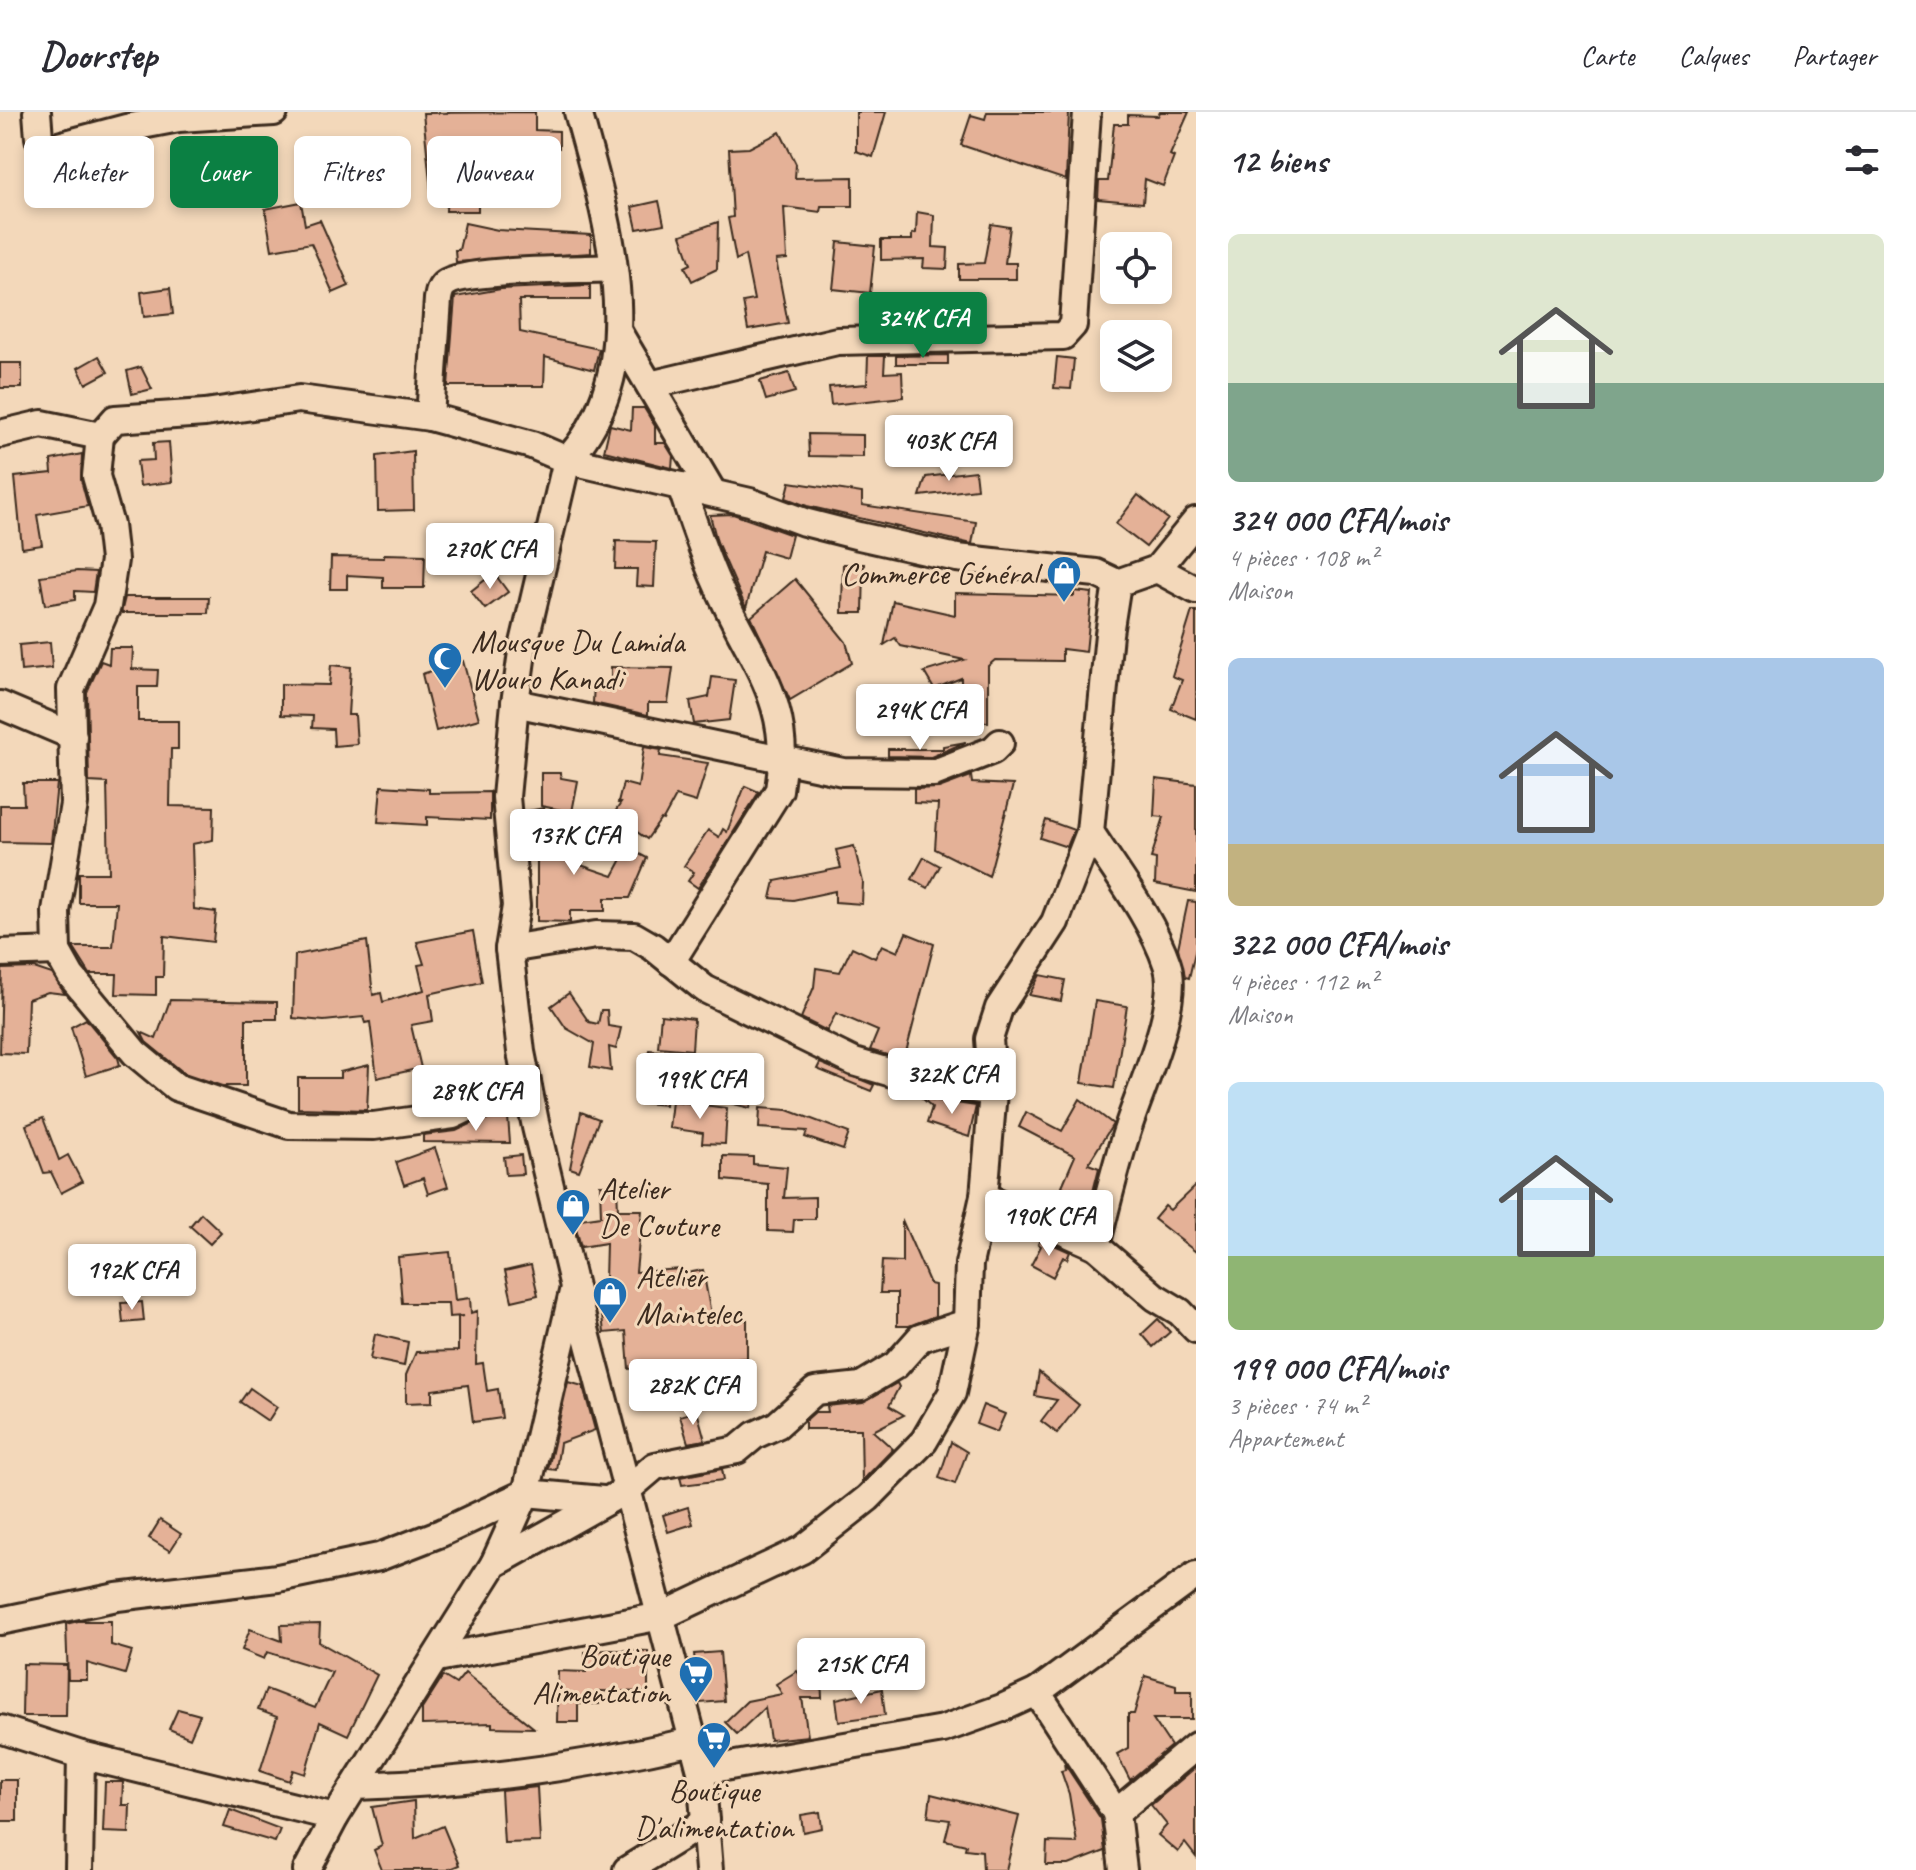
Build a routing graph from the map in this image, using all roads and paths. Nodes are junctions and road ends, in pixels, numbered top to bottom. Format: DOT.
graph roads {
  1 [pos="37,112"];
  2 [pos="274,112"];
  3 [pos="578,112"];
  4 [pos="1087,112"];
  5 [pos="613,268"];
  6 [pos="618,332"];
  7 [pos="650,385"];
  8 [pos="430,417"];
  9 [pos="0,434"];
  10 [pos="100,436"];
  11 [pos="567,460"];
  12 [pos="681,486"];
  13 [pos="713,493"];
  14 [pos="1196,521"];
  15 [pos="1157,569"];
  16 [pos="1117,583"];
  17 [pos="1196,590"];
  18 [pos="515,703"];
  19 [pos="0,705"];
  20 [pos="73,736"];
  21 [pos="1000,743"];
  22 [pos="784,762"];
  23 [pos="1090,832"];
  24 [pos="509,949"];
  25 [pos="57,951"];
  26 [pos="0,953"];
  27 [pos="671,962"];
  28 [pos="526,1080"];
  29 [pos="993,1092"];
  30 [pos="984,1196"];
  31 [pos="1096,1246"];
  32 [pos="574,1287"];
  33 [pos="967,1323"];
  34 [pos="1196,1329"];
  35 [pos="628,1489"];
  36 [pos="526,1493"];
  37 [pos="603,1500"];
  38 [pos="494,1564"];
  39 [pos="1196,1576"];
  40 [pos="662,1616"];
  41 [pos="0,1621"];
  42 [pos="437,1658"];
  43 [pos="1037,1692"];
  44 [pos="0,1729"];
  45 [pos="693,1741"];
  46 [pos="1196,1746"];
  47 [pos="81,1755"];
  48 [pos="701,1771"];
  49 [pos="356,1786"];
  50 [pos="1116,1813"];
  51 [pos="335,1817"];
  52 [pos="705,1822"];
  53 [pos="79,1870"];
  54 [pos="307,1870"];
  55 [pos="627,1870"];
  56 [pos="709,1870"];
  57 [pos="1123,1870"];
  1 -- 2 [label="street"];
  3 -- 5 [label="street"];
  4 -- 7 [label="street"];
  5 -- 6 [label="street"];
  5 -- 8 [label="street"];
  6 -- 7 [label="street"];
  6 -- 11 [label="street"];
  7 -- 13 [label="street"];
  8 -- 10 [label="street"];
  8 -- 11 [label="street"];
  9 -- 10 [label="street"];
  10 -- 20 [label="street"];
  11 -- 12 [label="street"];
  11 -- 18 [label="street"];
  12 -- 13 [label="street"];
  12 -- 22 [label="street"];
  13 -- 16 [label="street"];
  14 -- 15 [label="street"];
  15 -- 16 [label="street"];
  15 -- 17 [label="street"];
  16 -- 23 [label="street"];
  18 -- 22 [label="street"];
  18 -- 24 [label="street"];
  19 -- 20 [label="street"];
  20 -- 25 [label="street"];
  21 -- 22 [label="street"];
  22 -- 27 [label="street"];
  23 -- 29 [label="street"];
  23 -- 31 [label="street"];
  24 -- 27 [label="street"];
  24 -- 28 [label="street"];
  25 -- 26 [label="street"];
  25 -- 28 [label="street"];
  27 -- 29 [label="street"];
  28 -- 32 [label="street"];
  29 -- 30 [label="street"];
  30 -- 31 [label="street"];
  30 -- 33 [label="street"];
  31 -- 34 [label="street"];
  32 -- 35 [label="street"];
  32 -- 36 [label="street"];
  33 -- 35 [label="street"];
  33 -- 40 [label="street"];
  35 -- 37 [label="street"];
  35 -- 40 [label="street"];
  36 -- 37 [label="street"];
  36 -- 38 [label="street"];
  36 -- 41 [label="street"];
  37 -- 38 [label="street"];
  38 -- 42 [label="street"];
  39 -- 43 [label="street"];
  40 -- 42 [label="street"];
  40 -- 45 [label="street"];
  42 -- 49 [label="street"];
  43 -- 48 [label="street"];
  43 -- 50 [label="street"];
  44 -- 47 [label="street"];
  45 -- 48 [label="street"];
  45 -- 49 [label="street"];
  46 -- 50 [label="street"];
  47 -- 51 [label="street"];
  47 -- 53 [label="street"];
  48 -- 52 [label="street"];
  49 -- 51 [label="street"];
  50 -- 57 [label="street"];
  51 -- 54 [label="street"];
  52 -- 55 [label="street"];
  52 -- 56 [label="street"];
}
